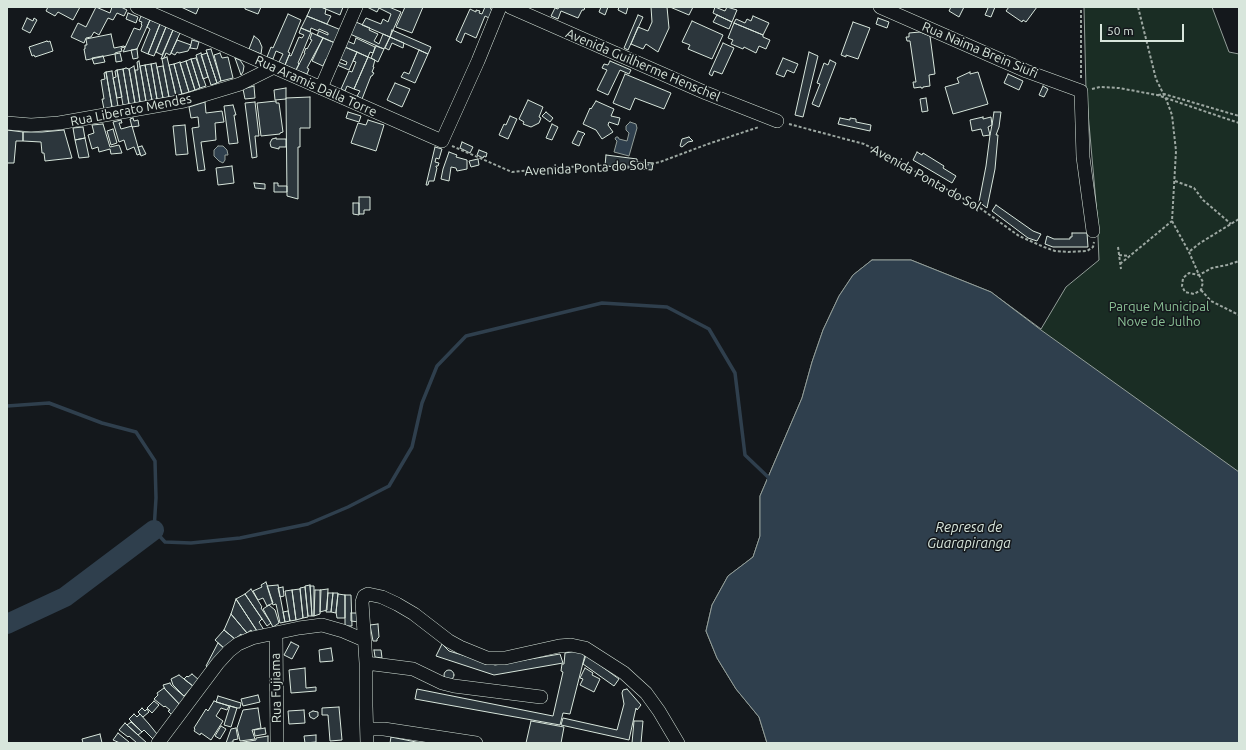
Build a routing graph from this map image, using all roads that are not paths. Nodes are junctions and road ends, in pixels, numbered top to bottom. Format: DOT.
graph roads {
  1 [pos="137,7"];
  2 [pos="356,7"];
  3 [pos="500,7"];
  4 [pos="510,7"];
  5 [pos="880,7"];
  6 [pos="274,68"];
  7 [pos="321,88"];
  8 [pos="777,121"];
  9 [pos="7,123"];
  10 [pos="1093,231"];
  11 [pos="276,633"];
  12 [pos="364,640"];
  13 [pos="366,664"];
  14 [pos="540,697"];
  15 [pos="367,729"];
  16 [pos="158,743"];
  17 [pos="277,743"];
  18 [pos="367,743"];
  19 [pos="476,743"];
  20 [pos="678,743"];
  1 -- 6 [label="street, Rua Aramis Dalla Torre"];
  2 -- 7 [label="street"];
  3 -- 7 [label="street, Rua Aramis Dalla Torre"];
  4 -- 8 [label="street, Avenida Guilherme Henschel"];
  5 -- 10 [label="street, Rua Naima Brein Siufi"];
  6 -- 7 [label="street, Rua Aramis Dalla Torre"];
  6 -- 9 [label="street, Rua Liberato Mendes"];
  11 -- 12 [label="street"];
  11 -- 16 [label="street"];
  11 -- 17 [label="street, Rua Fujiama"];
  12 -- 13 [label="street"];
  12 -- 20 [label="street"];
  13 -- 14 [label="street"];
  13 -- 15 [label="street"];
  15 -- 18 [label="street"];
  15 -- 19 [label="street"];
}
